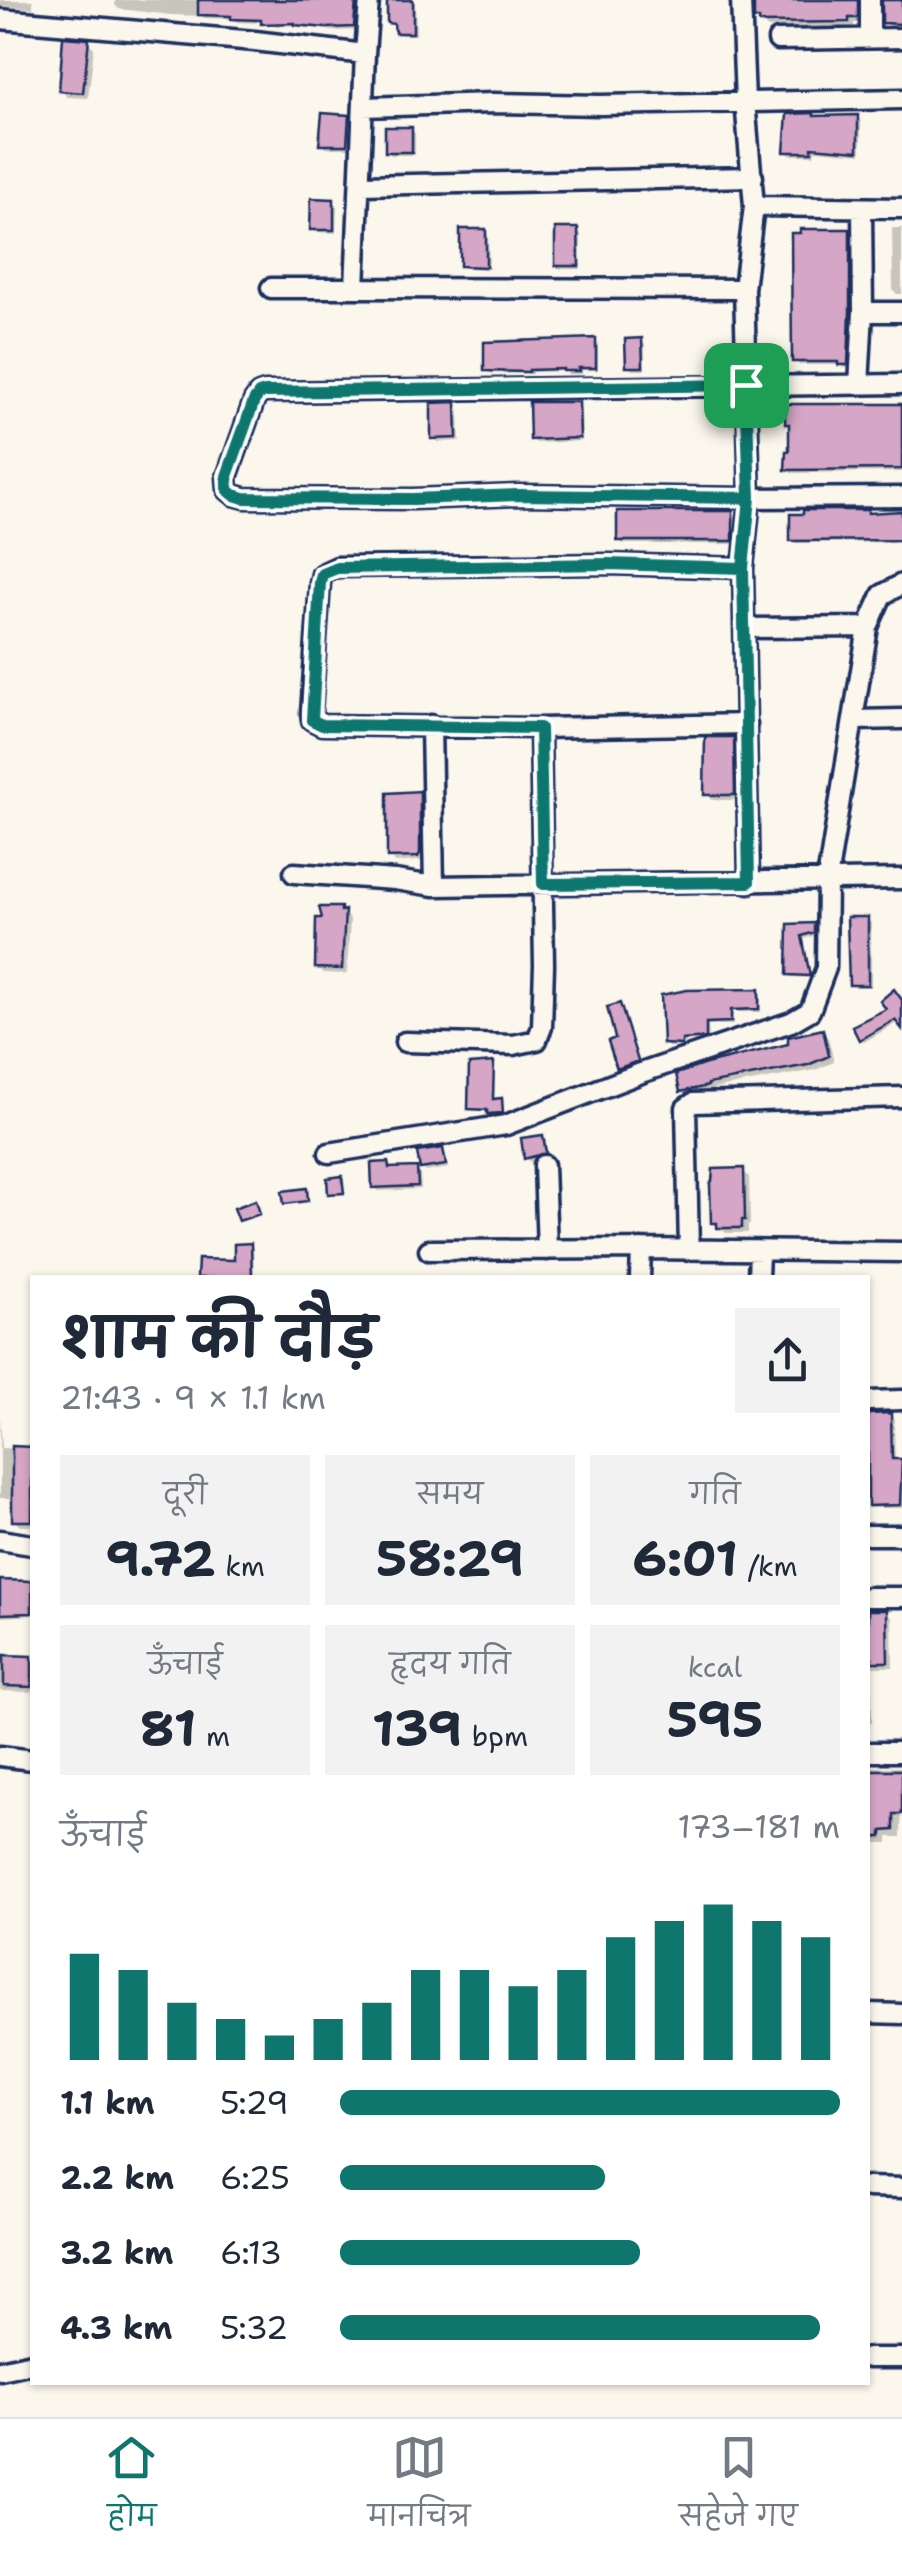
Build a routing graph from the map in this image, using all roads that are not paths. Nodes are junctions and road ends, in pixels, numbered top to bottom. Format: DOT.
graph roads {
  1 [pos="369,0"];
  2 [pos="740,0"];
  3 [pos="870,0"];
  4 [pos="0,19"];
  5 [pos="870,38"];
  6 [pos="902,38"];
  7 [pos="778,40"];
  8 [pos="365,54"];
  9 [pos="902,99"];
  10 [pos="744,101"];
  11 [pos="363,107"];
  12 [pos="753,177"];
  13 [pos="362,186"];
  14 [pos="754,206"];
  15 [pos="902,208"];
  16 [pos="862,209"];
  17 [pos="270,288"];
  18 [pos="355,288"];
  19 [pos="744,289"];
  20 [pos="863,312"];
  21 [pos="902,312"];
  22 [pos="902,384"];
  23 [pos="746,385"];
  24 [pos="860,385"];
  25 [pos="902,497"];
  26 [pos="750,498"];
  27 [pos="743,568"];
  28 [pos="902,584"];
  29 [pos="868,626"];
  30 [pos="746,628"];
  31 [pos="902,718"];
  32 [pos="855,720"];
  33 [pos="748,724"];
  34 [pos="431,725"];
  35 [pos="540,728"];
  36 [pos="294,873"];
  37 [pos="902,879"];
  38 [pos="827,880"];
  39 [pos="749,882"];
  40 [pos="543,884"];
  41 [pos="434,886"];
  42 [pos="405,1042"];
  43 [pos="902,1097"];
  44 [pos="329,1153"];
  45 [pos="544,1164"];
  46 [pos="641,1249"];
  47 [pos="429,1250"];
  48 [pos="547,1250"];
  49 [pos="689,1250"];
  50 [pos="759,1252"];
  51 [pos="902,1252"];
  52 [pos="640,1275"];
  53 [pos="758,1275"];
  54 [pos="902,1400"];
  55 [pos="870,1401"];
  56 [pos="902,1535"];
  57 [pos="870,1536"];
  58 [pos="0,1540"];
  59 [pos="30,1545"];
  60 [pos="870,1597"];
  61 [pos="902,1597"];
  62 [pos="870,1752"];
  63 [pos="902,1752"];
  64 [pos="0,1756"];
  65 [pos="30,1760"];
  66 [pos="870,2012"];
  67 [pos="902,2014"];
  68 [pos="870,2187"];
  69 [pos="902,2188"];
  70 [pos="870,2358"];
  71 [pos="902,2358"];
  72 [pos="30,2364"];
  73 [pos="0,2370"];
  1 -- 8 [label="street"];
  2 -- 10 [label="street"];
  3 -- 5 [label="street"];
  4 -- 8 [label="street"];
  5 -- 6 [label="street"];
  5 -- 7 [label="street"];
  8 -- 11 [label="street"];
  9 -- 10 [label="street"];
  10 -- 11 [label="street"];
  10 -- 12 [label="street"];
  11 -- 13 [label="street"];
  12 -- 13 [label="street"];
  12 -- 14 [label="street"];
  13 -- 18 [label="street"];
  14 -- 16 [label="street"];
  14 -- 19 [label="street"];
  15 -- 16 [label="street"];
  16 -- 20 [label="street"];
  17 -- 18 [label="street"];
  18 -- 19 [label="street"];
  19 -- 23 [label="street"];
  20 -- 21 [label="street"];
  20 -- 24 [label="street"];
  22 -- 24 [label="street"];
  23 -- 24 [label="street"];
  23 -- 26 [label="street"];
  23 -- 26 [label="street"];
  25 -- 26 [label="street"];
  26 -- 27 [label="street"];
  27 -- 30 [label="street"];
  27 -- 34 [label="street"];
  28 -- 29 [label="street"];
  29 -- 30 [label="street"];
  29 -- 32 [label="street"];
  30 -- 33 [label="street"];
  31 -- 32 [label="street"];
  32 -- 38 [label="street"];
  33 -- 35 [label="street"];
  33 -- 39 [label="street"];
  34 -- 35 [label="street"];
  34 -- 41 [label="street"];
  35 -- 40 [label="street"];
  36 -- 41 [label="street"];
  37 -- 38 [label="street"];
  38 -- 39 [label="street"];
  38 -- 44 [label="street"];
  39 -- 40 [label="street"];
  40 -- 41 [label="street"];
  40 -- 42 [label="street"];
  43 -- 49 [label="street"];
  45 -- 48 [label="street"];
  46 -- 48 [label="street"];
  46 -- 49 [label="street"];
  46 -- 52 [label="street"];
  47 -- 48 [label="street"];
  49 -- 50 [label="street"];
  50 -- 51 [label="street"];
  50 -- 53 [label="street"];
  54 -- 55 [label="street"];
  56 -- 57 [label="street"];
  58 -- 59 [label="street"];
  60 -- 61 [label="street"];
  62 -- 63 [label="street"];
  64 -- 65 [label="street"];
  66 -- 67 [label="street"];
  68 -- 69 [label="street"];
  70 -- 71 [label="street"];
  72 -- 73 [label="street"];
}
